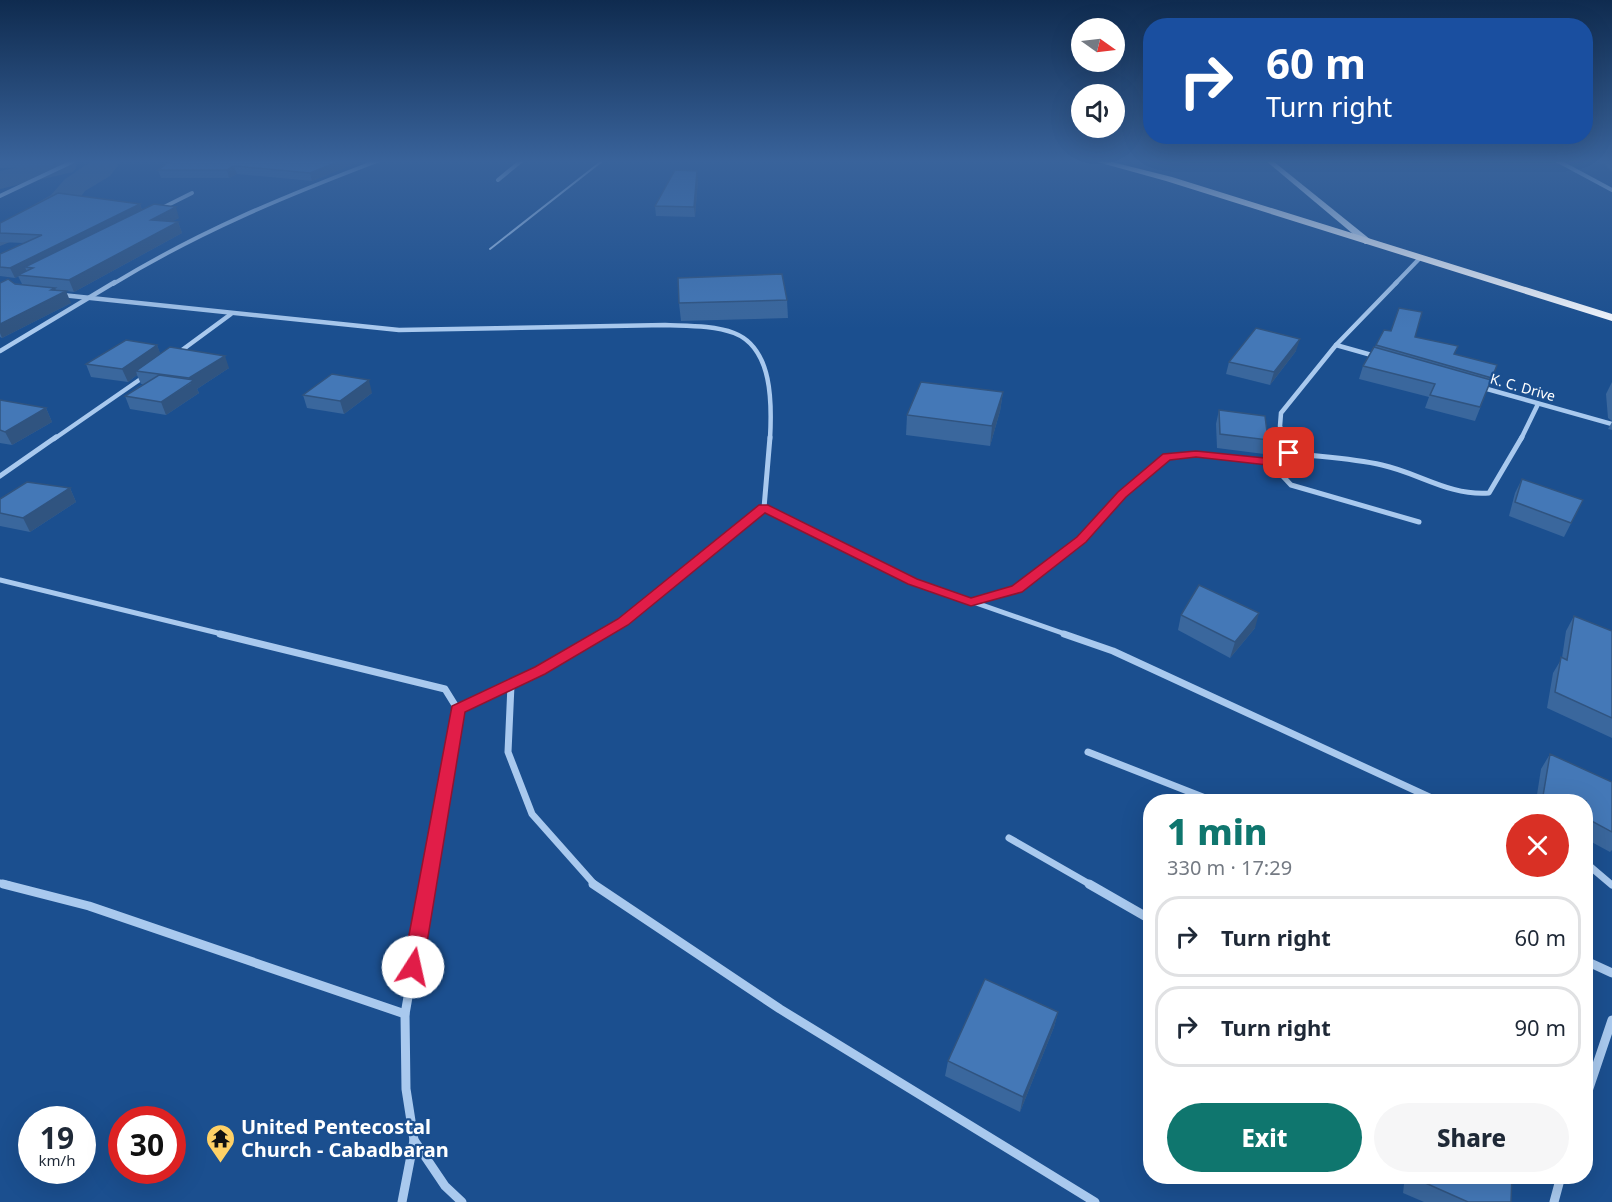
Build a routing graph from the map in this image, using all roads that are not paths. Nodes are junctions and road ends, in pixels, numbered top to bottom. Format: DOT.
graph roads {
  1 [pos="238,217"];
  2 [pos="531,217"];
  3 [pos="1289,217"];
  4 [pos="1338,217"];
  5 [pos="1368,242"];
  6 [pos="490,249"];
  7 [pos="1419,259"];
  8 [pos="53,294"];
  9 [pos="86,298"];
  10 [pos="231,314"];
  11 [pos="1612,318"];
  12 [pos="1336,345"];
  13 [pos="0,351"];
  14 [pos="174,355"];
  15 [pos="1380,358"];
  16 [pos="155,369"];
  17 [pos="1470,384"];
  18 [pos="1538,404"];
  19 [pos="1612,423"];
  20 [pos="1289,453"];
  21 [pos="1276,462"];
  22 [pos="0,476"];
  23 [pos="764,508"];
  24 [pos="1419,522"];
  25 [pos="0,580"];
  26 [pos="971,602"];
  27 [pos="511,685"];
  28 [pos="458,710"];
  29 [pos="1088,752"];
  30 [pos="1195,794"];
  31 [pos="1423,794"];
  32 [pos="1009,838"];
  33 [pos="1593,869"];
  34 [pos="0,883"];
  35 [pos="1612,885"];
  36 [pos="1143,913"];
  37 [pos="1593,965"];
  38 [pos="1612,973"];
  39 [pos="405,1014"];
  40 [pos="1612,1020"];
  41 [pos="1593,1076"];
  42 [pos="414,1140"];
  43 [pos="1559,1184"];
  44 [pos="402,1202"];
  45 [pos="462,1202"];
  46 [pos="1095,1202"];
  47 [pos="1554,1202"];
  1 -- 9 [label="street"];
  2 -- 6 [label="lane"];
  3 -- 5 [label="highway"];
  4 -- 5 [label="main road"];
  5 -- 7 [label="highway"];
  7 -- 11 [label="highway"];
  7 -- 12 [label="street"];
  8 -- 9 [label="street"];
  9 -- 10 [label="street"];
  9 -- 13 [label="street"];
  10 -- 14 [label="street"];
  10 -- 23 [label="street"];
  12 -- 15 [label="street"];
  12 -- 20 [label="street"];
  16 -- 22 [label="street"];
  17 -- 18 [label="street, K. C. Drive"];
  18 -- 19 [label="street, K. C. Drive"];
  18 -- 20 [label="street"];
  20 -- 21 [label="street"];
  21 -- 24 [label="street"];
  21 -- 26 [label="street"];
  23 -- 26 [label="street"];
  23 -- 27 [label="street"];
  25 -- 28 [label="street"];
  26 -- 31 [label="street"];
  27 -- 28 [label="street"];
  27 -- 46 [label="street"];
  28 -- 39 [label="street"];
  29 -- 30 [label="street"];
  32 -- 36 [label="street"];
  33 -- 35 [label="street"];
  34 -- 39 [label="street"];
  37 -- 38 [label="street"];
  39 -- 42 [label="street"];
  40 -- 41 [label="street"];
  42 -- 44 [label="street"];
  42 -- 45 [label="street"];
  43 -- 47 [label="street"];
}
